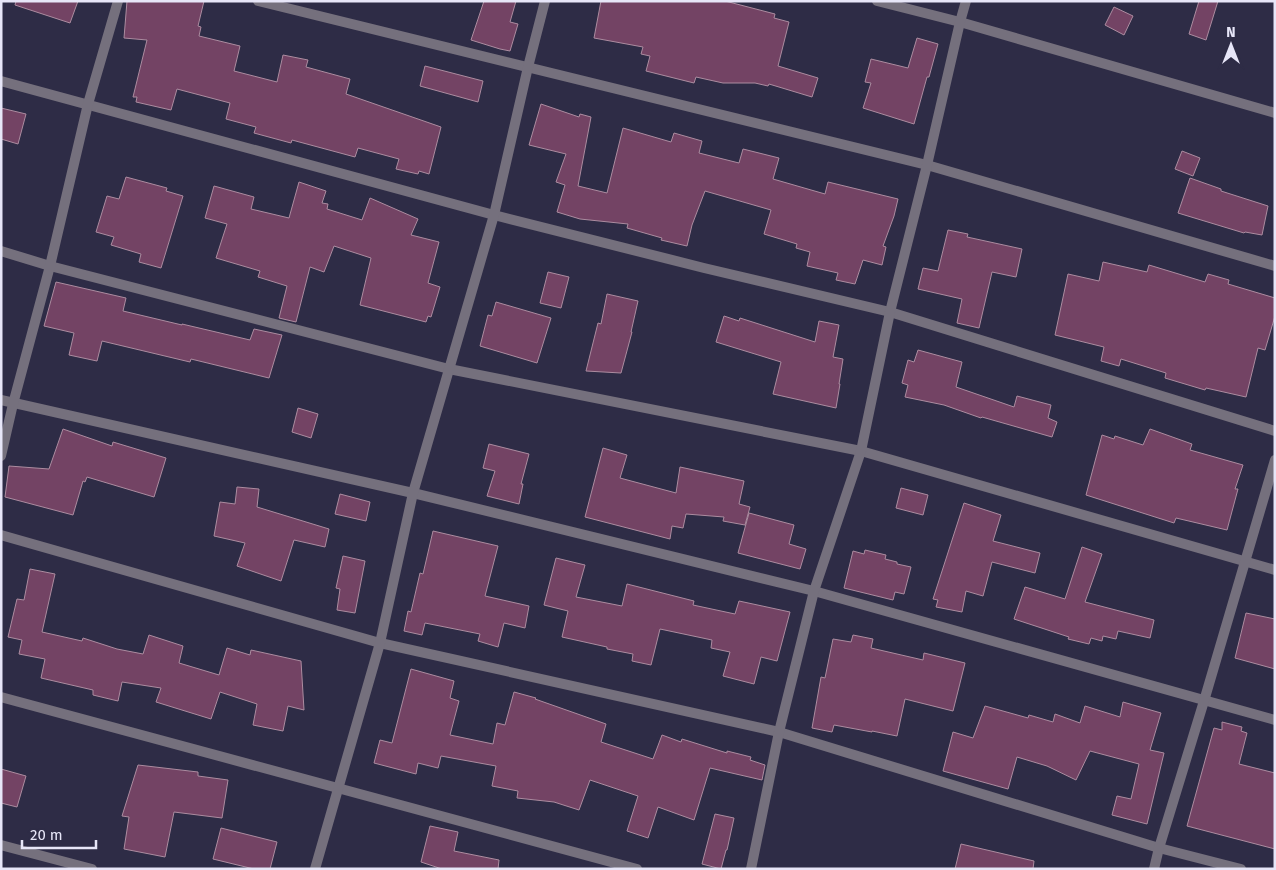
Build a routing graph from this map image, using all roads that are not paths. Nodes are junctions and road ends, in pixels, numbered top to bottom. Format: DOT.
graph roads {
  1 [pos="118,1"];
  2 [pos="258,1"];
  3 [pos="545,1"];
  4 [pos="877,1"];
  5 [pos="966,1"];
  6 [pos="960,22"];
  7 [pos="528,68"];
  8 [pos="1,81"];
  9 [pos="88,104"];
  10 [pos="1275,113"];
  11 [pos="928,165"];
  12 [pos="494,215"];
  13 [pos="1,250"];
  14 [pos="50,266"];
  15 [pos="1275,266"];
  16 [pos="890,312"];
  17 [pos="448,369"];
  18 [pos="1,400"];
  19 [pos="14,404"];
  20 [pos="1275,431"];
  21 [pos="861,451"];
  22 [pos="1,456"];
  23 [pos="1275,460"];
  24 [pos="413,493"];
  25 [pos="1,535"];
  26 [pos="1244,562"];
  27 [pos="1275,570"];
  28 [pos="814,591"];
  29 [pos="380,643"];
  30 [pos="1,697"];
  31 [pos="1204,701"];
  32 [pos="1275,720"];
  33 [pos="779,732"];
  34 [pos="337,788"];
  35 [pos="1,845"];
  36 [pos="1159,848"];
  37 [pos="92,869"];
  38 [pos="315,869"];
  39 [pos="638,869"];
  40 [pos="751,869"];
  41 [pos="1154,869"];
  42 [pos="1241,869"];
  1 -- 9 [label="street"];
  2 -- 7 [label="street"];
  3 -- 7 [label="street"];
  4 -- 6 [label="street"];
  5 -- 6 [label="street"];
  6 -- 10 [label="street"];
  6 -- 11 [label="street"];
  7 -- 11 [label="street"];
  7 -- 12 [label="street"];
  8 -- 9 [label="street"];
  9 -- 12 [label="street"];
  9 -- 14 [label="street"];
  11 -- 15 [label="street"];
  11 -- 16 [label="street"];
  12 -- 16 [label="street"];
  12 -- 17 [label="street"];
  13 -- 14 [label="street"];
  14 -- 17 [label="street"];
  14 -- 19 [label="street"];
  16 -- 20 [label="street"];
  16 -- 21 [label="street"];
  17 -- 21 [label="street"];
  17 -- 24 [label="street"];
  18 -- 19 [label="street"];
  19 -- 22 [label="street"];
  19 -- 24 [label="street"];
  21 -- 26 [label="street"];
  21 -- 28 [label="street"];
  23 -- 26 [label="street"];
  24 -- 28 [label="street"];
  24 -- 29 [label="street"];
  25 -- 29 [label="street"];
  26 -- 27 [label="street"];
  26 -- 31 [label="street"];
  28 -- 31 [label="street"];
  28 -- 33 [label="street"];
  29 -- 33 [label="street"];
  29 -- 34 [label="street"];
  30 -- 34 [label="street"];
  31 -- 32 [label="street"];
  31 -- 36 [label="street"];
  33 -- 36 [label="street"];
  33 -- 40 [label="street"];
  34 -- 38 [label="street"];
  34 -- 39 [label="street"];
  35 -- 37 [label="street"];
  36 -- 41 [label="street"];
  36 -- 42 [label="street"];
}
